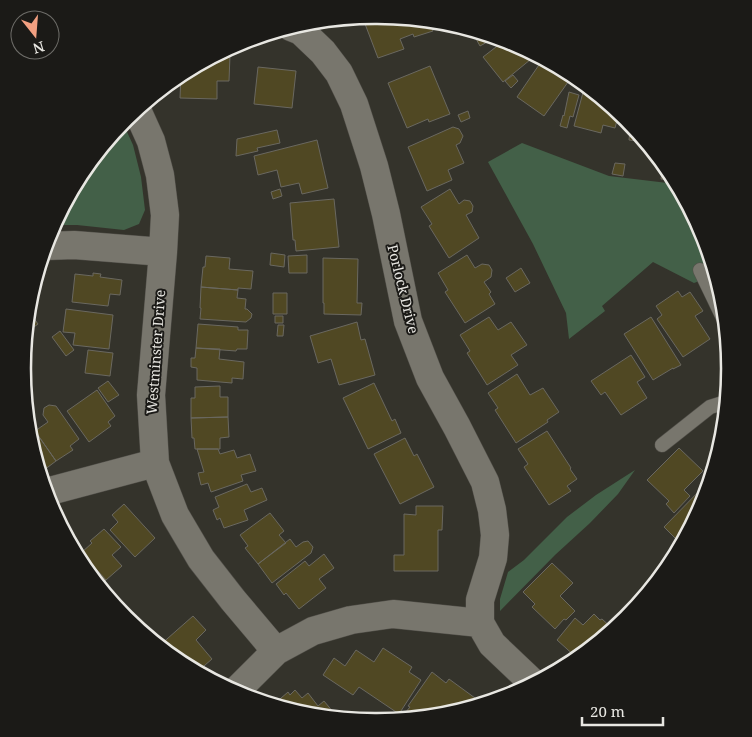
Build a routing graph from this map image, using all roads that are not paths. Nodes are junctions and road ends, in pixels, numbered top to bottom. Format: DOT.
graph roads {
  1 [pos="302,32"];
  2 [pos="140,118"];
  3 [pos="54,246"];
  4 [pos="163,252"];
  5 [pos="700,270"];
  6 [pos="713,297"];
  7 [pos="719,404"];
  8 [pos="662,445"];
  9 [pos="155,463"];
  10 [pos="54,490"];
  11 [pos="480,623"];
  12 [pos="276,651"];
  13 [pos="528,678"];
  14 [pos="241,686"];
  1 -- 11 [label="street, Porlock Drive"];
  2 -- 4 [label="street, Westminster Drive"];
  3 -- 4 [label="street"];
  4 -- 9 [label="street, Westminster Drive"];
  5 -- 6 [label="lane"];
  7 -- 8 [label="lane"];
  9 -- 10 [label="street"];
  9 -- 12 [label="street, Westminster Drive"];
  11 -- 12 [label="street"];
  11 -- 13 [label="street"];
  12 -- 14 [label="street"];
}
